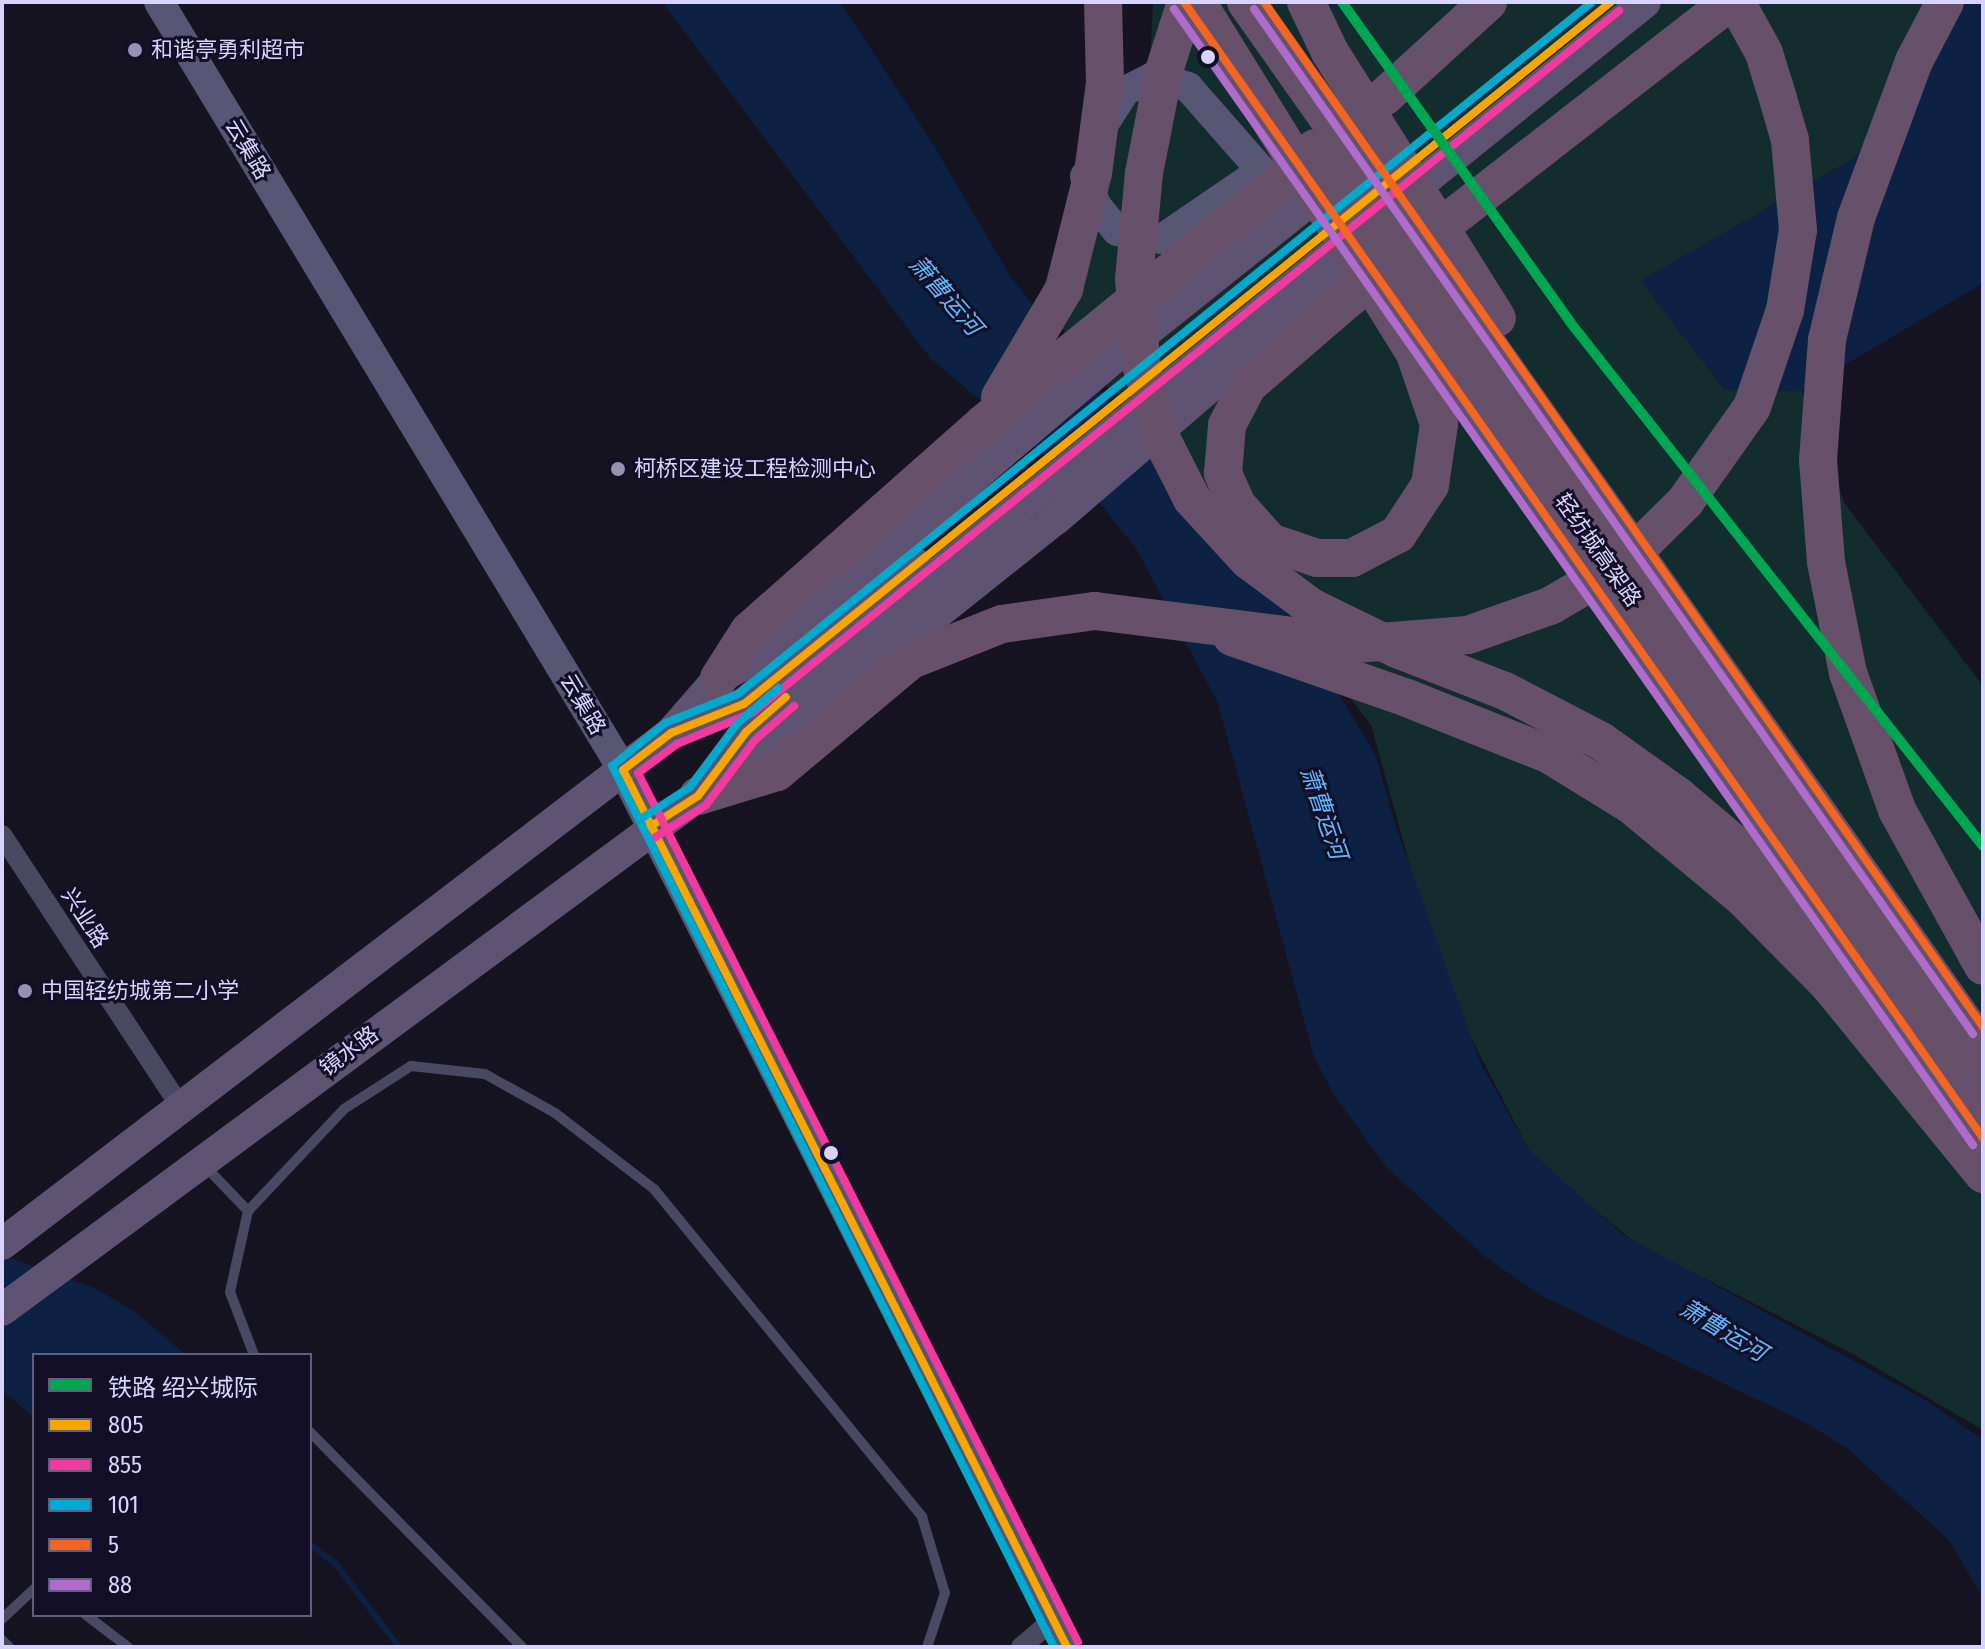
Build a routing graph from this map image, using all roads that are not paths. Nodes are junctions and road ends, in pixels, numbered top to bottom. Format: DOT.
graph roads {
  1 [pos="159,2"];
  2 [pos="1103,2"];
  3 [pos="1185,2"];
  4 [pos="1197,2"];
  5 [pos="1212,2"];
  6 [pos="1246,2"];
  7 [pos="1264,2"];
  8 [pos="1306,2"];
  9 [pos="1468,2"];
  10 [pos="1488,2"];
  11 [pos="1611,2"];
  12 [pos="1645,2"];
  13 [pos="1730,2"];
  14 [pos="1736,2"];
  15 [pos="1945,2"];
  16 [pos="1416,54"];
  17 [pos="1372,155"];
  18 [pos="1254,176"];
  19 [pos="1306,202"];
  20 [pos="1415,216"];
  21 [pos="1362,254"];
  22 [pos="991,438"];
  23 [pos="1196,624"];
  24 [pos="848,631"];
  25 [pos="719,678"];
  26 [pos="1744,709"];
  27 [pos="671,733"];
  28 [pos="623,770"];
  29 [pos="750,782"];
  30 [pos="698,796"];
  31 [pos="648,828"];
  32 [pos="2,835"];
  33 [pos="1983,966"];
  34 [pos="1983,1027"];
  35 [pos="1983,1049"];
  36 [pos="1983,1099"];
  37 [pos="181,1107"];
  38 [pos="1983,1138"];
  39 [pos="201,1162"];
  40 [pos="1983,1166"];
  41 [pos="1983,1174"];
  42 [pos="248,1211"];
  43 [pos="4,1242"];
  44 [pos="2,1310"];
  45 [pos="253,1353"];
  46 [pos="312,1434"];
  47 [pos="32,1591"];
  48 [pos="89,1617"];
  49 [pos="2,1619"];
  50 [pos="1053,1620"];
  51 [pos="2,1640"];
  52 [pos="9,1647"];
  53 [pos="128,1647"];
  54 [pos="522,1647"];
  55 [pos="927,1647"];
  56 [pos="1021,1647"];
  57 [pos="1067,1647"];
  1 -- 28 [label="street, 云集路"];
  2 -- 22 [label="highway, bridge"];
  3 -- 19 [label="main road"];
  3 -- 40 [label="highway, bridge"];
  4 -- 13 [label="highway, bridge"];
  5 -- 36 [label="highway, 轻纺城高架路, bridge"];
  6 -- 26 [label="highway, 轻纺城高架路, bridge"];
  7 -- 17 [label="main road"];
  8 -- 26 [label="highway, bridge"];
  9 -- 16 [label="street"];
  10 -- 22 [label="highway, bridge"];
  11 -- 24 [label="main road, bridge"];
  12 -- 24 [label="main road, bridge"];
  14 -- 23 [label="highway, bridge"];
  15 -- 33 [label="highway"];
  17 -- 19 [label="main road"];
  17 -- 20 [label="main road"];
  18 -- 19 [label="street"];
  19 -- 21 [label="main road"];
  19 -- 22 [label="main road"];
  20 -- 21 [label="main road"];
  20 -- 34 [label="main road"];
  21 -- 29 [label="main road"];
  21 -- 38 [label="main road"];
  22 -- 25 [label="main road"];
  22 -- 25 [label="highway"];
  23 -- 29 [label="highway, bridge"];
  23 -- 41 [label="highway, bridge"];
  24 -- 27 [label="main road"];
  24 -- 30 [label="main road"];
  25 -- 27 [label="main road"];
  26 -- 35 [label="highway, 轻纺城高架路, bridge"];
  27 -- 28 [label="main road"];
  28 -- 31 [label="street, 云集路"];
  28 -- 37 [label="main road"];
  29 -- 30 [label="highway"];
  30 -- 31 [label="main road, 镜水路"];
  31 -- 39 [label="main road, 镜水路"];
  31 -- 50 [label="street, 云集路"];
  32 -- 37 [label="street, 兴业路"];
  37 -- 43 [label="main road"];
  39 -- 42 [label="lane"];
  39 -- 44 [label="main road, 镜水路"];
  42 -- 45 [label="lane"];
  42 -- 55 [label="lane"];
  46 -- 54 [label="lane"];
  47 -- 49 [label="lane"];
  48 -- 53 [label="lane"];
  50 -- 56 [label="street"];
  50 -- 57 [label="street, 云集路"];
  51 -- 52 [label="lane"];
}
